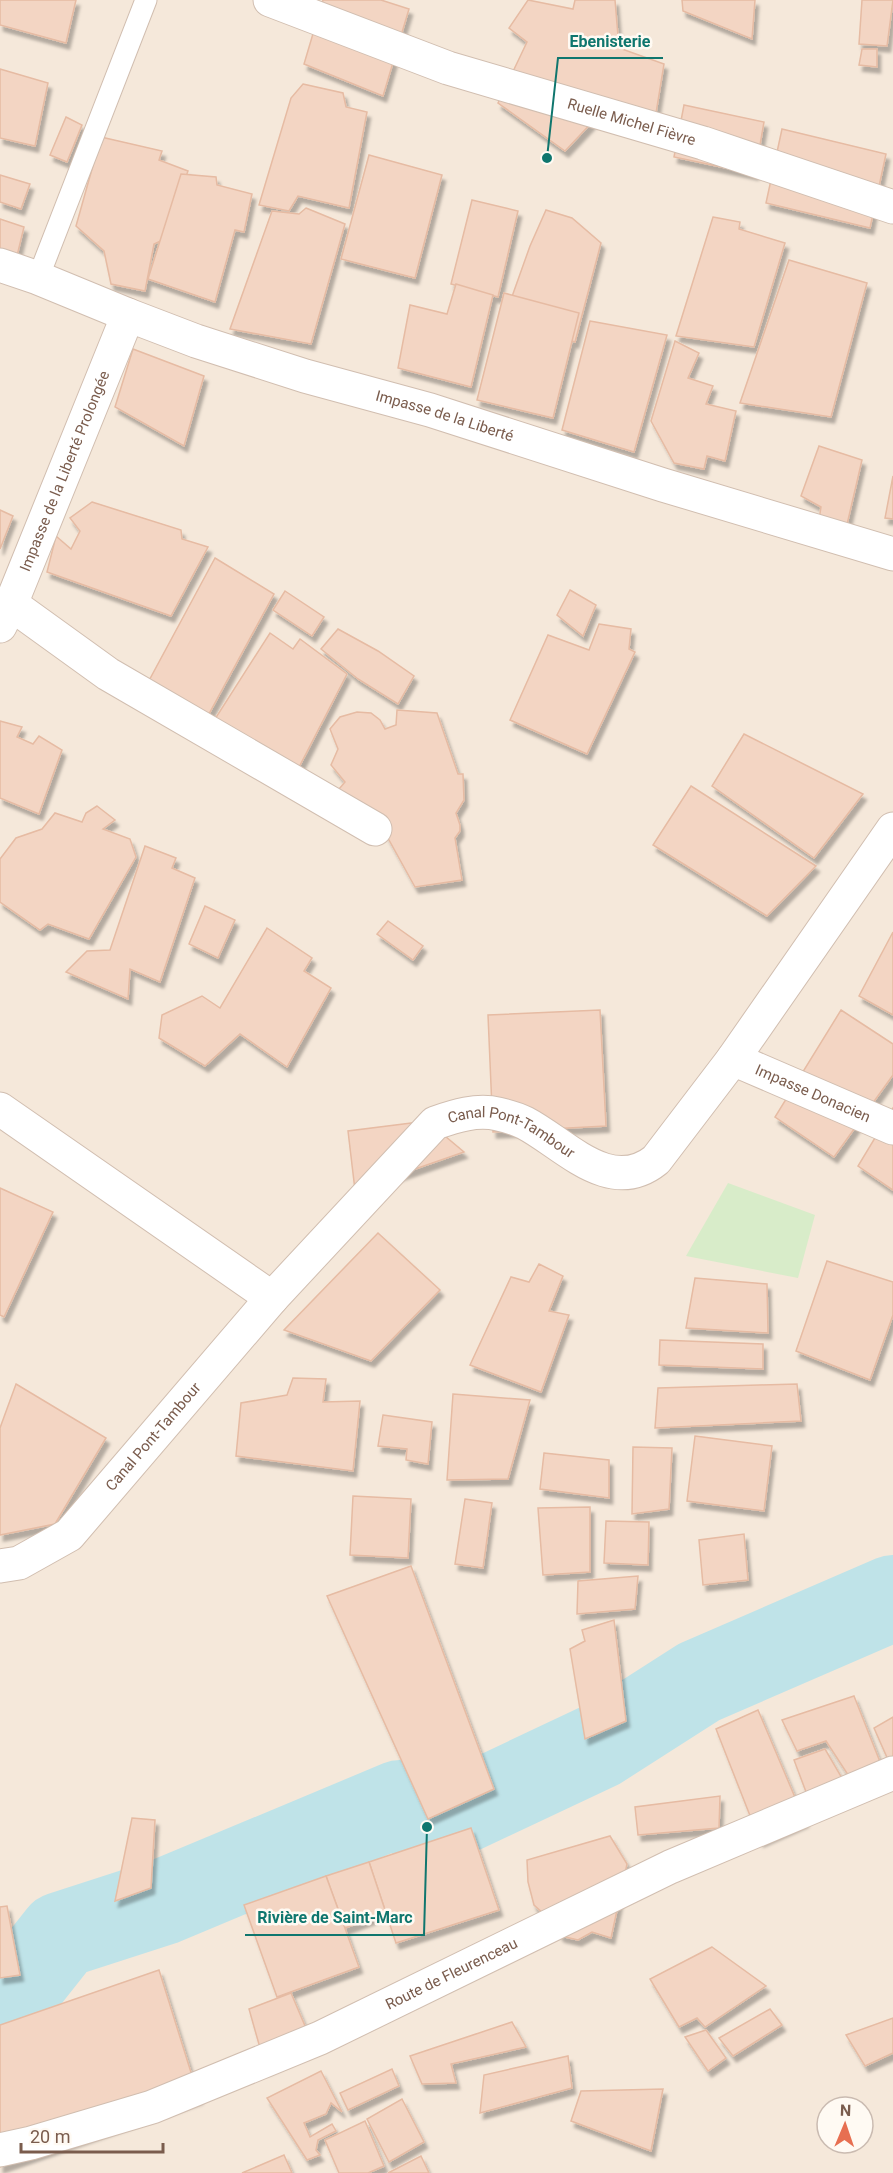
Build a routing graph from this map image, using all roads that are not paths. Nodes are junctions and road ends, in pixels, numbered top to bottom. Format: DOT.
graph roads {
  1 [pos="147,0"];
  2 [pos="270,0"];
  3 [pos="893,207"];
  4 [pos="0,266"];
  5 [pos="39,278"];
  6 [pos="128,315"];
  7 [pos="893,554"];
  8 [pos="6,615"];
  9 [pos="375,829"];
  10 [pos="893,830"];
  11 [pos="734,1059"];
  12 [pos="0,1109"];
  13 [pos="893,1128"];
  14 [pos="272,1298"];
  15 [pos="0,1566"];
  16 [pos="893,1773"];
  17 [pos="0,2150"];
  1 -- 5 [label="lane"];
  2 -- 3 [label="street, Ruelle Michel Fièvre"];
  4 -- 5 [label="street, Impasse de la Liberté"];
  5 -- 6 [label="street, Impasse de la Liberté"];
  6 -- 7 [label="street, Impasse de la Liberté"];
  6 -- 8 [label="street, Impasse de la Liberté Prolongée"];
  8 -- 9 [label="street"];
  10 -- 11 [label="street, Canal Pont-Tambour"];
  11 -- 13 [label="street, Impasse Donacien"];
  11 -- 14 [label="street, Canal Pont-Tambour"];
  12 -- 14 [label="street"];
  14 -- 15 [label="street, Canal Pont-Tambour"];
  16 -- 17 [label="street, Route de Fleurenceau"];
}
